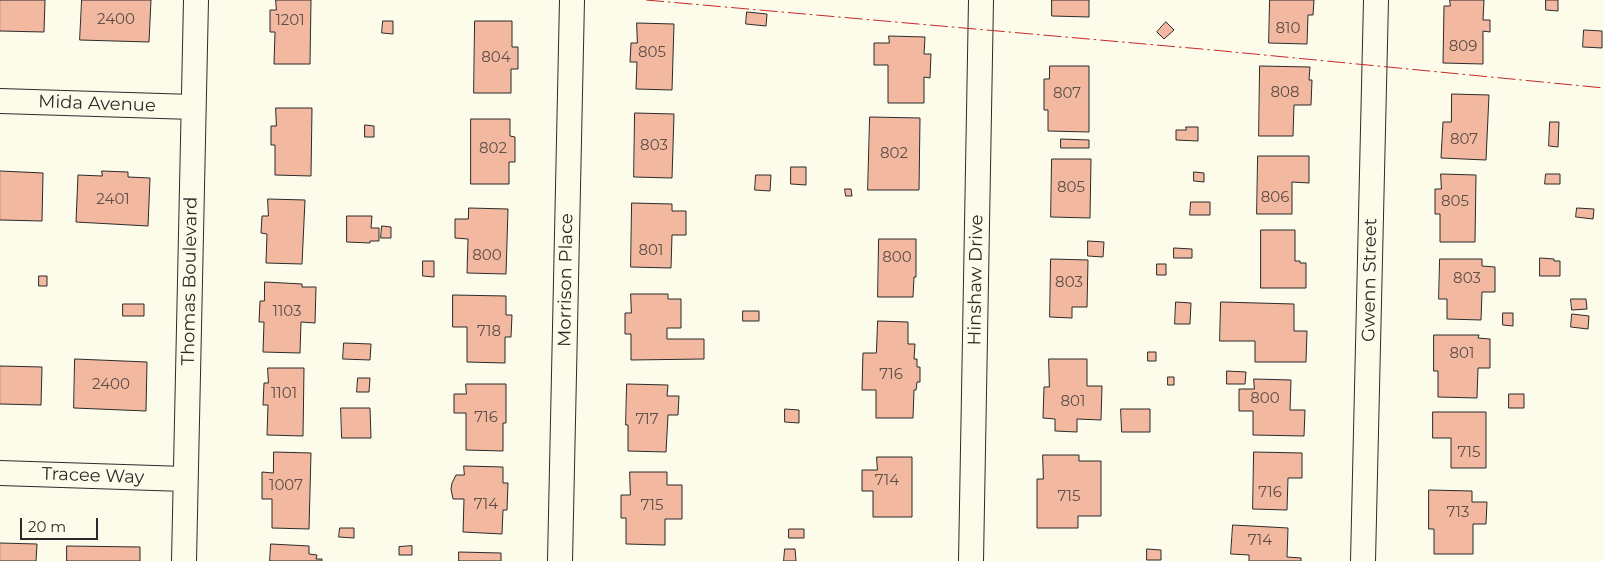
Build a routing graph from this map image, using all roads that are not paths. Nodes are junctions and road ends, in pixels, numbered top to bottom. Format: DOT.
graph roads {
  1 [pos="196,0"];
  2 [pos="572,0"];
  3 [pos="981,0"];
  4 [pos="1376,0"];
  5 [pos="0,101"];
  6 [pos="193,106"];
  7 [pos="0,473"];
  8 [pos="185,480"];
  9 [pos="184,561"];
  10 [pos="560,561"];
  11 [pos="971,561"];
  12 [pos="1363,561"];
  1 -- 6 [label="street, Thomas Boulevard"];
  2 -- 10 [label="street, Morrison Place"];
  3 -- 11 [label="street, Hinshaw Drive"];
  4 -- 12 [label="street, Gwenn Street"];
  5 -- 6 [label="street, Mida Avenue"];
  6 -- 8 [label="street, Thomas Boulevard"];
  7 -- 8 [label="street, Tracee Way"];
  8 -- 9 [label="street, Thomas Boulevard"];
}
